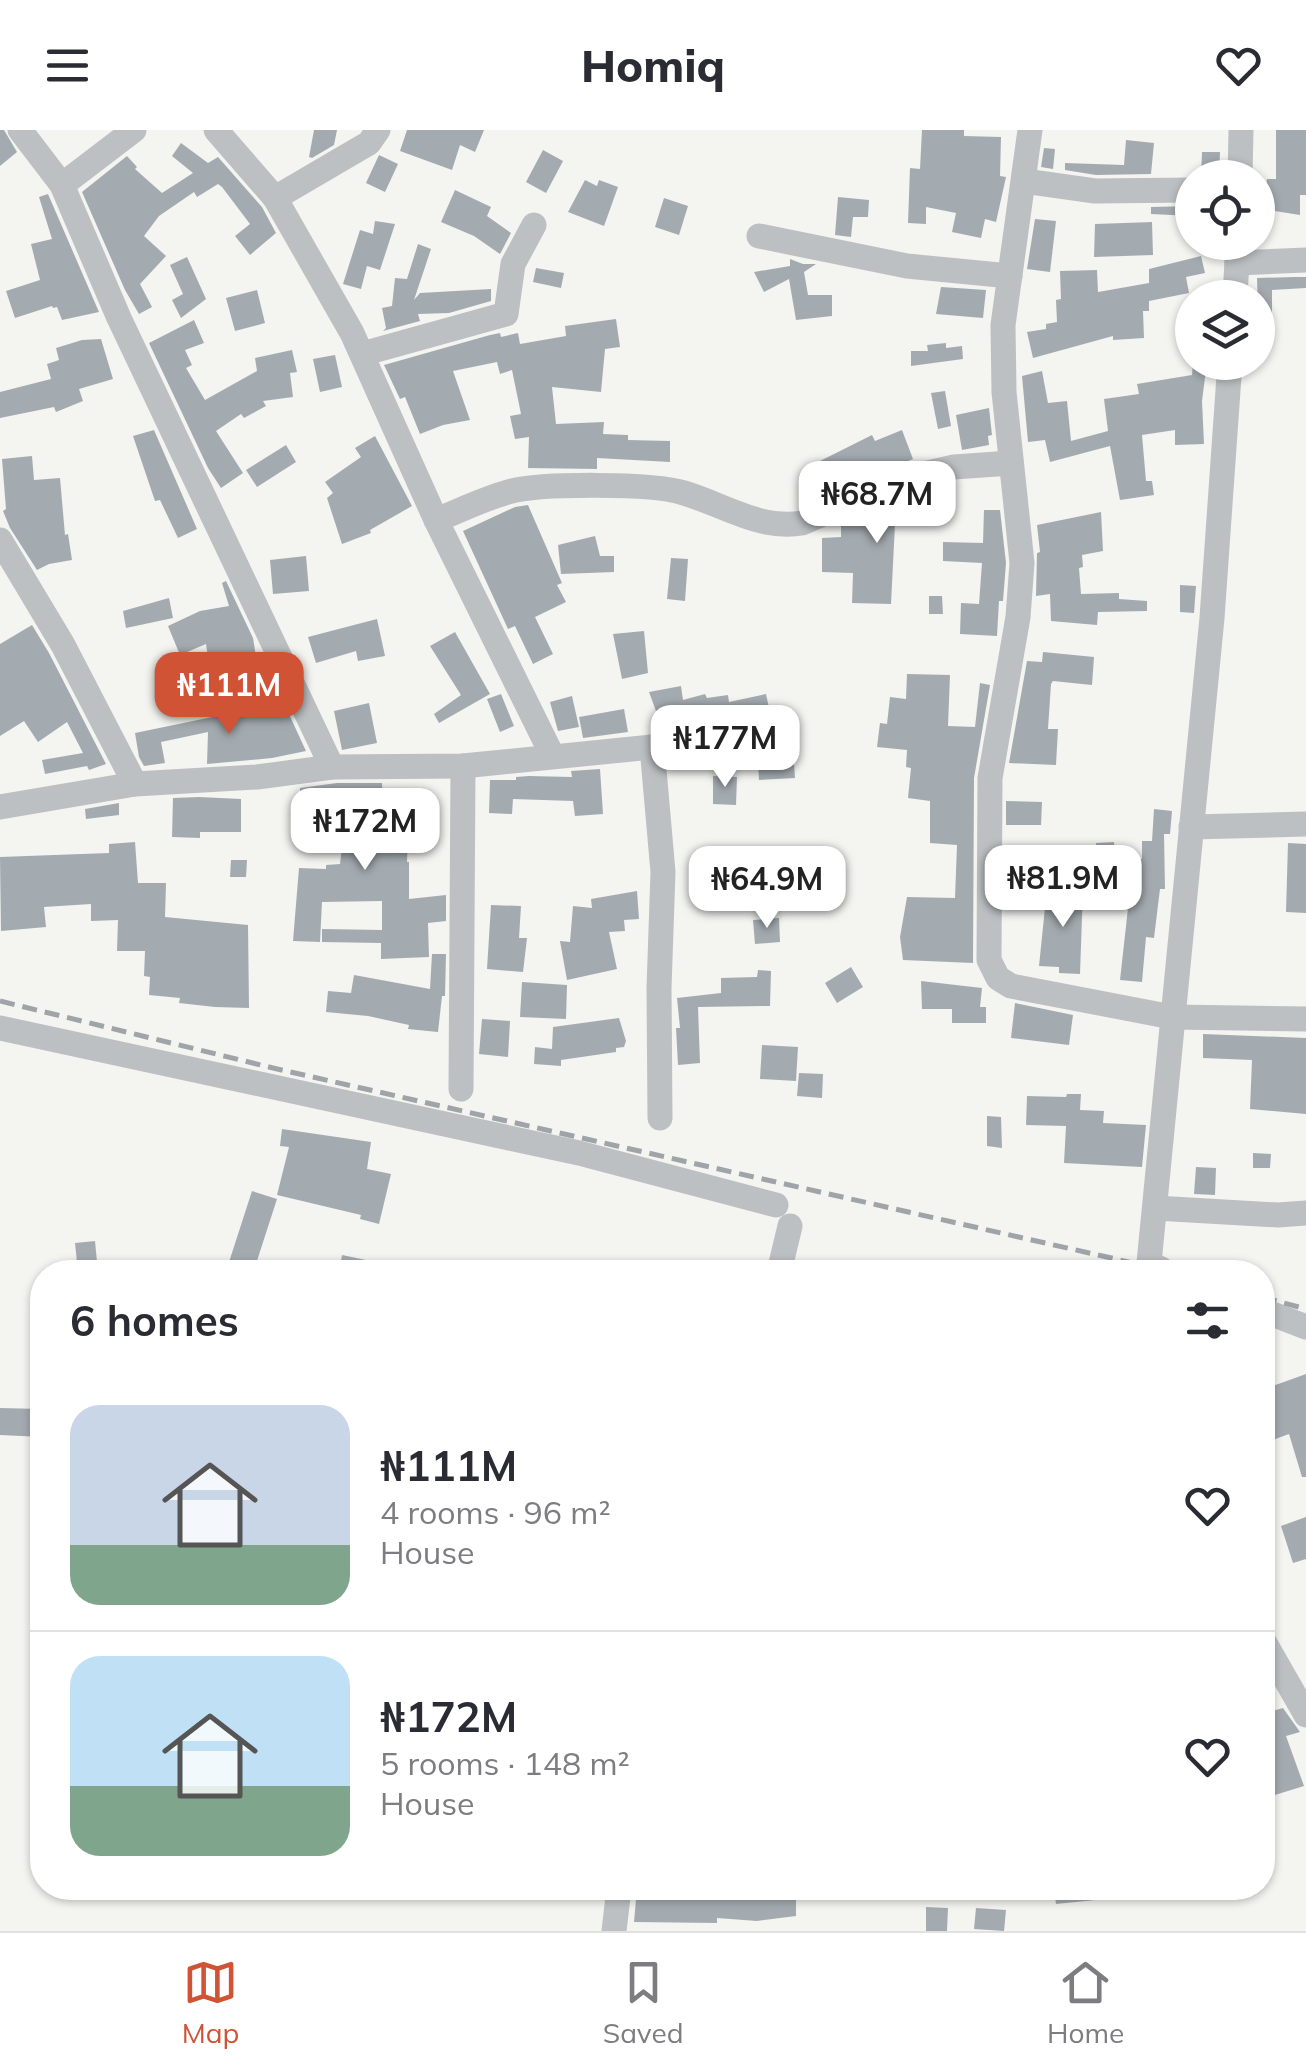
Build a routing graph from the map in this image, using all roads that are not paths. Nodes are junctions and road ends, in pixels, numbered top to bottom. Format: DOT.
graph roads {
  1 [pos="20,130"];
  2 [pos="134,130"];
  3 [pos="216,130"];
  4 [pos="378,130"];
  5 [pos="1030,130"];
  6 [pos="1241,130"];
  7 [pos="1240,160"];
  8 [pos="1024,181"];
  9 [pos="62,185"];
  10 [pos="1175,190"];
  11 [pos="275,198"];
  12 [pos="534,225"];
  13 [pos="760,236"];
  14 [pos="1275,257"];
  15 [pos="1306,260"];
  16 [pos="1010,276"];
  17 [pos="362,354"];
  18 [pos="1229,380"];
  19 [pos="1011,463"];
  20 [pos="436,520"];
  21 [pos="0,540"];
  22 [pos="652,747"];
  23 [pos="755,748"];
  24 [pos="552,755"];
  25 [pos="463,766"];
  26 [pos="332,767"];
  27 [pos="135,784"];
  28 [pos="0,807"];
  29 [pos="1306,824"];
  30 [pos="1191,827"];
  31 [pos="1172,1017"];
  32 [pos="1306,1019"];
  33 [pos="0,1028"];
  34 [pos="461,1089"];
  35 [pos="660,1118"];
  36 [pos="1155,1208"];
  37 [pos="1306,1213"];
  38 [pos="780,1260"];
  39 [pos="1150,1260"];
  40 [pos="1275,1315"];
  41 [pos="1306,1327"];
  42 [pos="1275,1661"];
  43 [pos="1306,1716"];
  44 [pos="617,1900"];
  45 [pos="614,1931"];
  1 -- 9 [label="street"];
  2 -- 9 [label="street"];
  3 -- 11 [label="street"];
  4 -- 11 [label="street"];
  5 -- 8 [label="street"];
  6 -- 7 [label="street"];
  8 -- 10 [label="street"];
  8 -- 16 [label="street"];
  9 -- 26 [label="street"];
  11 -- 17 [label="street"];
  12 -- 17 [label="street"];
  13 -- 16 [label="street"];
  14 -- 15 [label="street"];
  16 -- 19 [label="street"];
  17 -- 20 [label="street"];
  18 -- 30 [label="street"];
  19 -- 20 [label="street"];
  19 -- 31 [label="street"];
  20 -- 24 [label="street"];
  21 -- 27 [label="street"];
  22 -- 23 [label="street"];
  22 -- 24 [label="street"];
  22 -- 35 [label="street"];
  24 -- 25 [label="street"];
  25 -- 26 [label="street"];
  25 -- 34 [label="street"];
  26 -- 27 [label="street"];
  27 -- 28 [label="street"];
  29 -- 30 [label="street"];
  30 -- 31 [label="street"];
  31 -- 32 [label="street"];
  31 -- 36 [label="street"];
  33 -- 38 [label="street"];
  36 -- 37 [label="street"];
  36 -- 39 [label="street"];
  40 -- 41 [label="street"];
  42 -- 43 [label="street"];
  44 -- 45 [label="street"];
}
